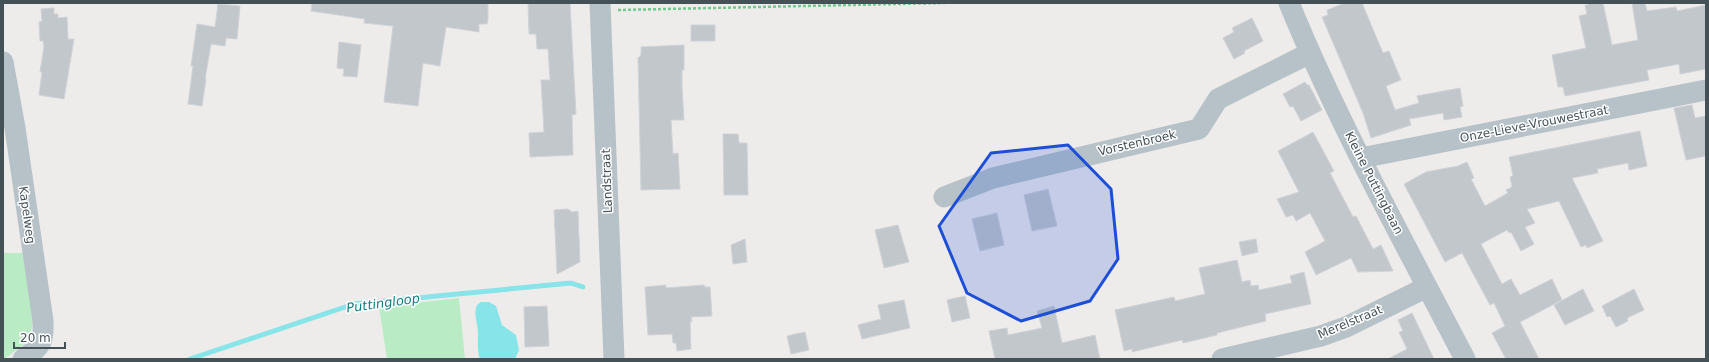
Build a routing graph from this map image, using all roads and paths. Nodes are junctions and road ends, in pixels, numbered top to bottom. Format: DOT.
graph roads {
  1 [pos="945,3"];
  2 [pos="1289,3"];
  3 [pos="600,7"];
  4 [pos="1310,53"];
  5 [pos="3,62"];
  6 [pos="1706,90"];
  7 [pos="1361,158"];
  8 [pos="944,197"];
  9 [pos="1427,287"];
  10 [pos="23,359"];
  11 [pos="614,359"];
  12 [pos="1222,359"];
  13 [pos="1465,359"];
  1 -- 3 [label="path"];
  2 -- 4 [label="street, Kleine Puttingbaan"];
  3 -- 11 [label="street, Landstraat"];
  4 -- 7 [label="street, Kleine Puttingbaan"];
  4 -- 8 [label="street, Vorstenbroek"];
  5 -- 10 [label="street, Kapelweg"];
  6 -- 7 [label="street, Onze-Lieve-Vrouwestraat"];
  7 -- 9 [label="street, Kleine Puttingbaan"];
  9 -- 12 [label="street, Merelstraat"];
  9 -- 13 [label="street, Kleine Puttingbaan"];
}
